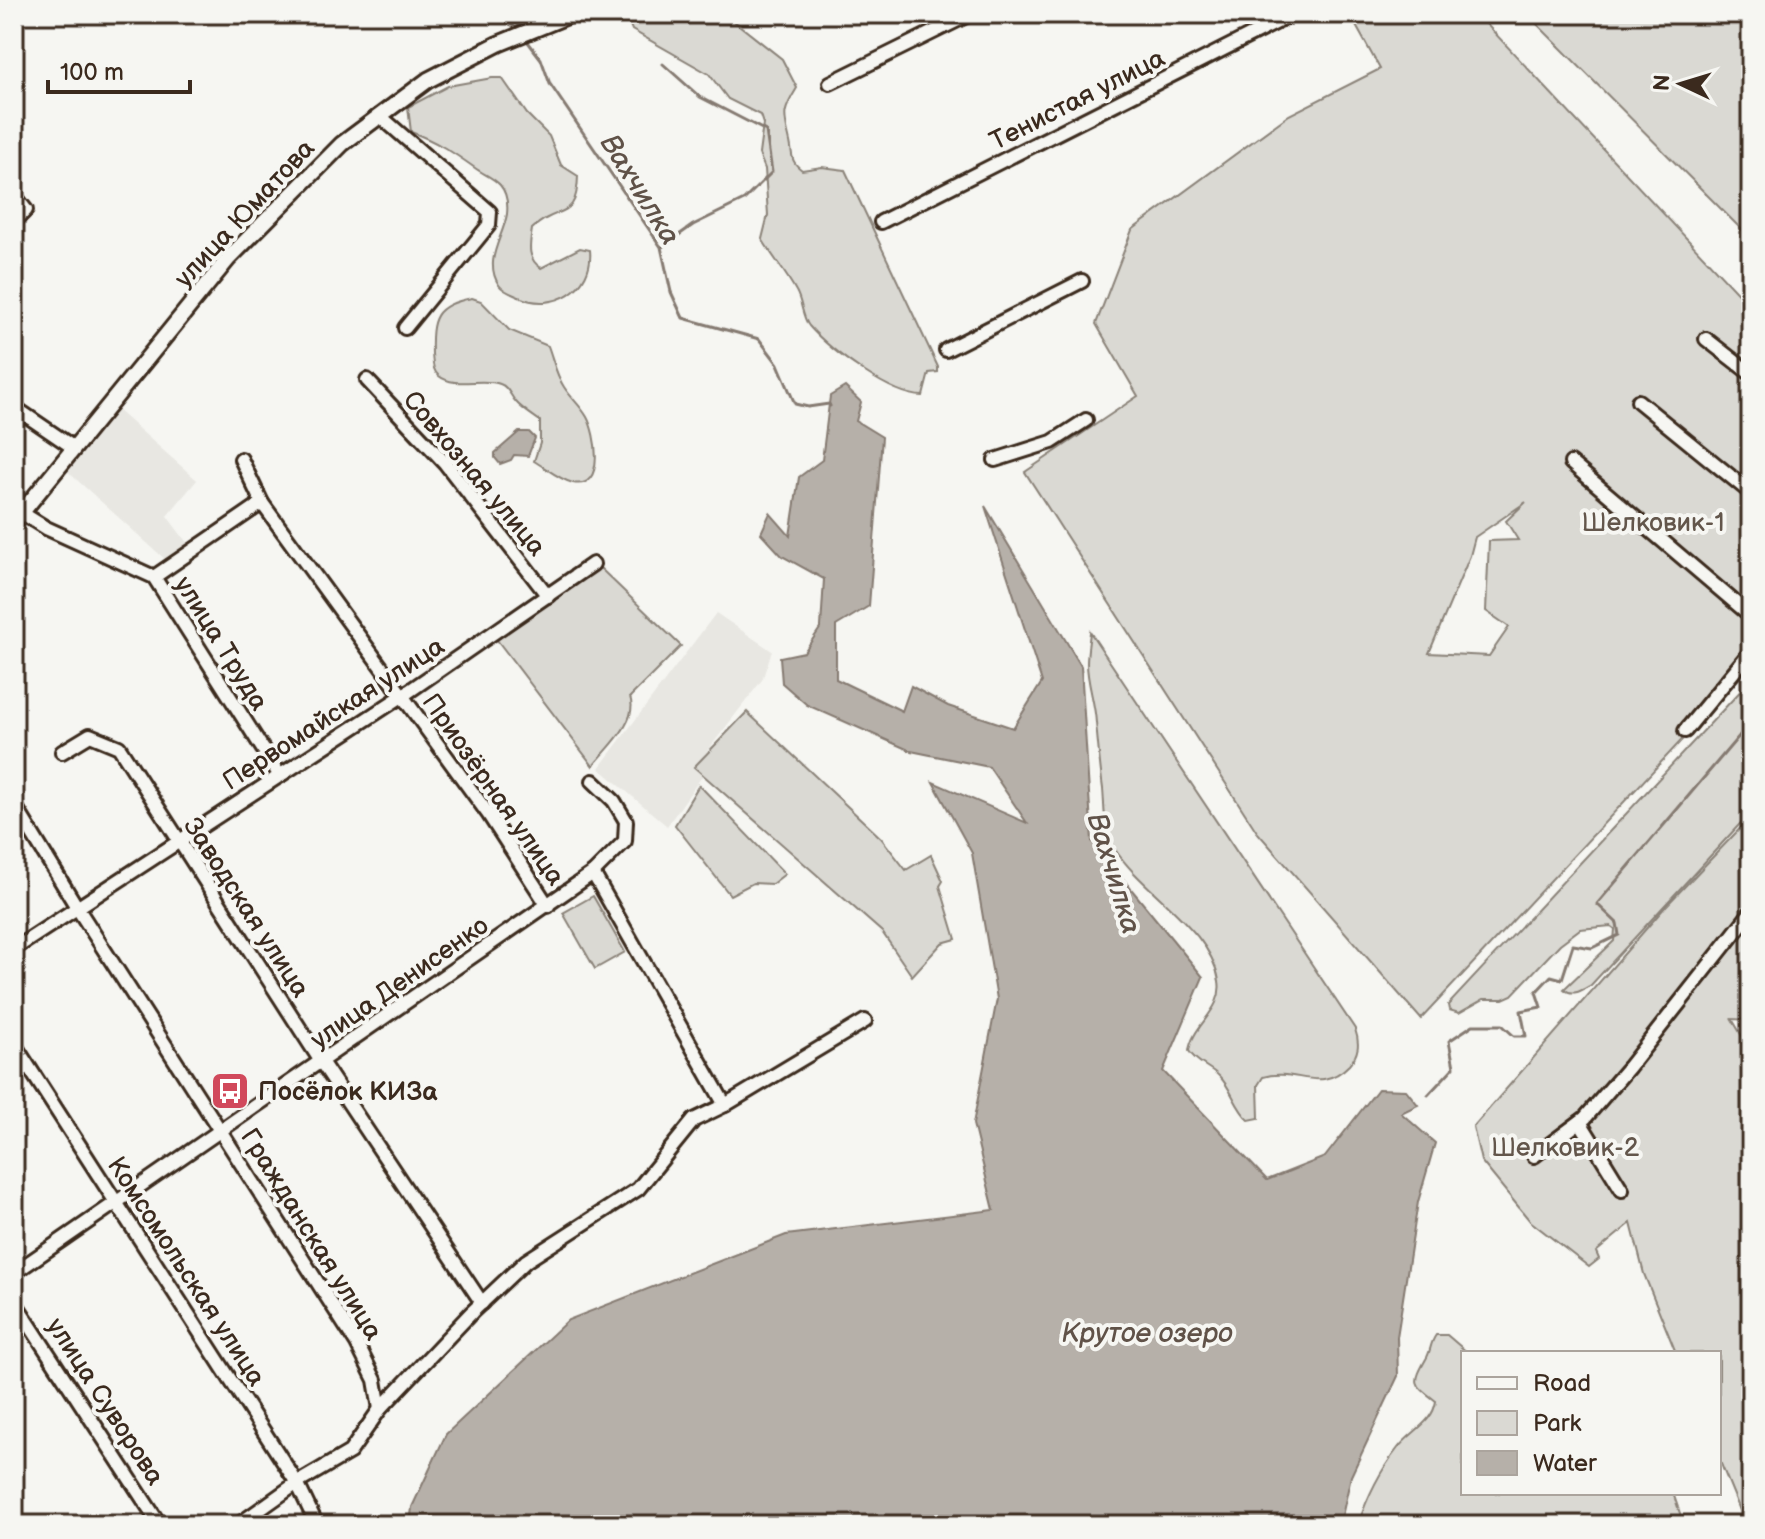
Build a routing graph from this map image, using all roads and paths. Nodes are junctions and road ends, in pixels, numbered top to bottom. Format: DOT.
graph roads {
  1 [pos="572,14"];
  2 [pos="970,14"];
  3 [pos="1293,14"];
  4 [pos="830,83"];
  5 [pos="380,116"];
  6 [pos="14,195"];
  7 [pos="14,222"];
  8 [pos="881,222"];
  9 [pos="1082,281"];
  10 [pos="405,328"];
  11 [pos="1706,339"];
  12 [pos="946,350"];
  13 [pos="1751,374"];
  14 [pos="367,380"];
  15 [pos="1638,401"];
  16 [pos="14,407"];
  17 [pos="1086,420"];
  18 [pos="74,448"];
  19 [pos="241,459"];
  20 [pos="995,460"];
  21 [pos="1571,463"];
  22 [pos="1751,493"];
  23 [pos="262,503"];
  24 [pos="18,518"];
  25 [pos="593,564"];
  26 [pos="154,577"];
  27 [pos="548,596"];
  28 [pos="1751,616"];
  29 [pos="1751,651"];
  30 [pos="402,696"];
  31 [pos="1685,731"];
  32 [pos="62,752"];
  33 [pos="280,776"];
  34 [pos="593,781"];
  35 [pos="14,804"];
  36 [pos="178,841"];
  37 [pos="593,873"];
  38 [pos="548,906"];
  39 [pos="78,909"];
  40 [pos="1751,912"];
  41 [pos="14,949"];
  42 [pos="865,1021"];
  43 [pos="14,1044"];
  44 [pos="322,1063"];
  45 [pos="725,1105"];
  46 [pos="1580,1122"];
  47 [pos="221,1129"];
  48 [pos="1534,1156"];
  49 [pos="1622,1190"];
  50 [pos="118,1202"];
  51 [pos="14,1273"];
  52 [pos="14,1301"];
  53 [pos="482,1303"];
  54 [pos="380,1409"];
  55 [pos="297,1483"];
  56 [pos="160,1525"];
  57 [pos="238,1525"];
  58 [pos="317,1525"];
  1 -- 5 [label="main road, улица Юматова"];
  2 -- 4 [label="street"];
  3 -- 8 [label="street, Тенистая улица"];
  5 -- 10 [label="street"];
  5 -- 18 [label="main road, улица Юматова"];
  6 -- 7 [label="street"];
  9 -- 12 [label="street"];
  11 -- 13 [label="street"];
  14 -- 27 [label="street, Совхозная улица"];
  15 -- 22 [label="street"];
  16 -- 18 [label="street"];
  17 -- 20 [label="street"];
  18 -- 24 [label="main road, улица Юматова"];
  19 -- 23 [label="street, Приозёрная улица"];
  21 -- 28 [label="street"];
  23 -- 26 [label="street"];
  23 -- 30 [label="street, Приозёрная улица"];
  24 -- 26 [label="street, улица Труда"];
  25 -- 27 [label="street, Первомайская улица"];
  26 -- 33 [label="street, улица Труда"];
  27 -- 30 [label="street, Первомайская улица"];
  29 -- 31 [label="street"];
  30 -- 33 [label="street, Первомайская улица"];
  30 -- 38 [label="street, Приозёрная улица"];
  32 -- 36 [label="street, Заводская улица"];
  33 -- 36 [label="street, Первомайская улица"];
  34 -- 37 [label="street, улица Денисенко"];
  35 -- 39 [label="street, Гражданская улица"];
  36 -- 39 [label="street, Первомайская улица"];
  36 -- 44 [label="street, Заводская улица"];
  37 -- 38 [label="street, улица Денисенко"];
  37 -- 45 [label="street, Приозёрная улица"];
  38 -- 44 [label="street, улица Денисенко"];
  39 -- 41 [label="street, Первомайская улица"];
  39 -- 47 [label="street, Гражданская улица"];
  40 -- 46 [label="street"];
  42 -- 45 [label="street"];
  43 -- 50 [label="street, Комсомольская улица"];
  44 -- 47 [label="street, улица Денисенко"];
  44 -- 53 [label="street, Заводская улица"];
  45 -- 53 [label="street"];
  46 -- 48 [label="street"];
  46 -- 49 [label="street"];
  47 -- 50 [label="street, улица Денисенко"];
  47 -- 54 [label="street, Гражданская улица"];
  50 -- 51 [label="street, улица Денисенко"];
  50 -- 55 [label="street, Комсомольская улица"];
  52 -- 56 [label="street, улица Суворова"];
  53 -- 54 [label="street"];
  54 -- 55 [label="street"];
  55 -- 57 [label="street"];
  55 -- 58 [label="street, Комсомольская улица"];
}
